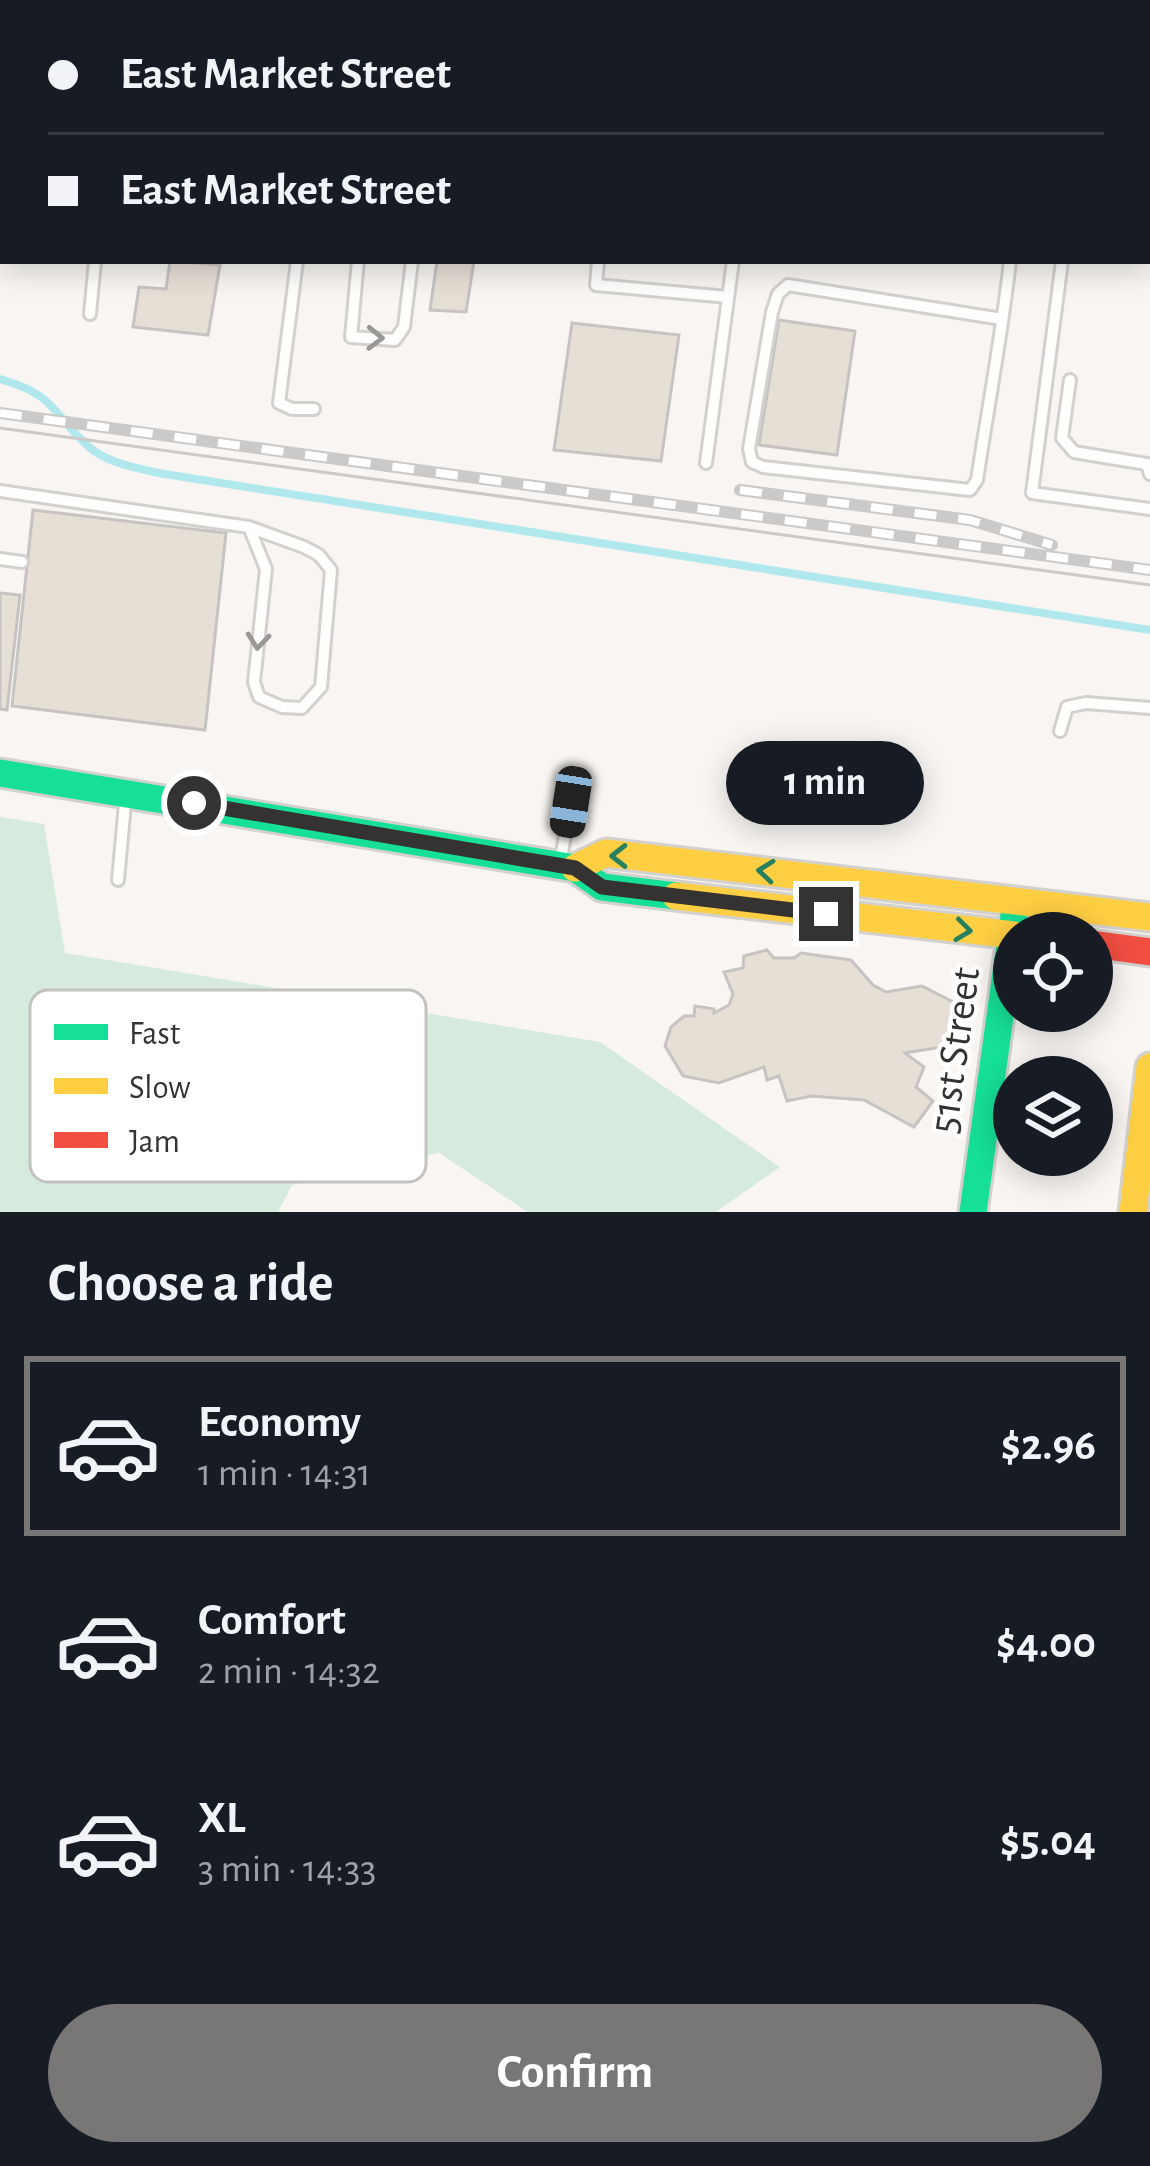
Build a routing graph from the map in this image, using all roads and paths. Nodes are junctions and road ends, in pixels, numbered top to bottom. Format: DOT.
graph roads {
  1 [pos="95,264"];
  2 [pos="297,264"];
  3 [pos="358,264"];
  4 [pos="412,264"];
  5 [pos="598,264"];
  6 [pos="733,264"];
  7 [pos="1010,264"];
  8 [pos="1062,264"];
  9 [pos="728,297"];
  10 [pos="89,314"];
  11 [pos="1002,319"];
  12 [pos="1070,380"];
  13 [pos="314,410"];
  14 [pos="706,463"];
  15 [pos="1150,474"];
  16 [pos="0,491"];
  17 [pos="1150,509"];
  18 [pos="249,527"];
  19 [pos="0,559"];
  20 [pos="22,562"];
  21 [pos="1150,708"];
  22 [pos="1060,731"];
  23 [pos="0,773"];
  24 [pos="126,791"];
  25 [pos="571,802"];
  26 [pos="567,868"];
  27 [pos="118,880"];
  28 [pos="1016,899"];
  29 [pos="1015,912"];
  30 [pos="1150,917"];
  31 [pos="993,933"];
  32 [pos="998,1032"];
  33 [pos="1150,1067"];
  34 [pos="973,1212"];
  35 [pos="1133,1212"];
  1 -- 10 [label="lane"];
  2 -- 13 [label="lane"];
  3 -- 4 [label="lane, one-way"];
  5 -- 9 [label="lane"];
  6 -- 9 [label="lane"];
  7 -- 11 [label="lane"];
  8 -- 17 [label="lane"];
  9 -- 14 [label="lane"];
  11 -- 11 [label="lane"];
  12 -- 15 [label="lane"];
  16 -- 18 [label="lane"];
  18 -- 18 [label="lane, one-way"];
  19 -- 20 [label="lane"];
  21 -- 22 [label="lane"];
  23 -- 24 [label="main road"];
  24 -- 26 [label="main road"];
  24 -- 27 [label="lane"];
  25 -- 26 [label="lane"];
  28 -- 26 [label="main road, one-way"];
  26 -- 31 [label="main road, one-way"];
  28 -- 29 [label="main road, 51st Street"];
  28 -- 30 [label="main road"];
  32 -- 34 [label="main road, 51st Street"];
  33 -- 35 [label="main road"];
}
